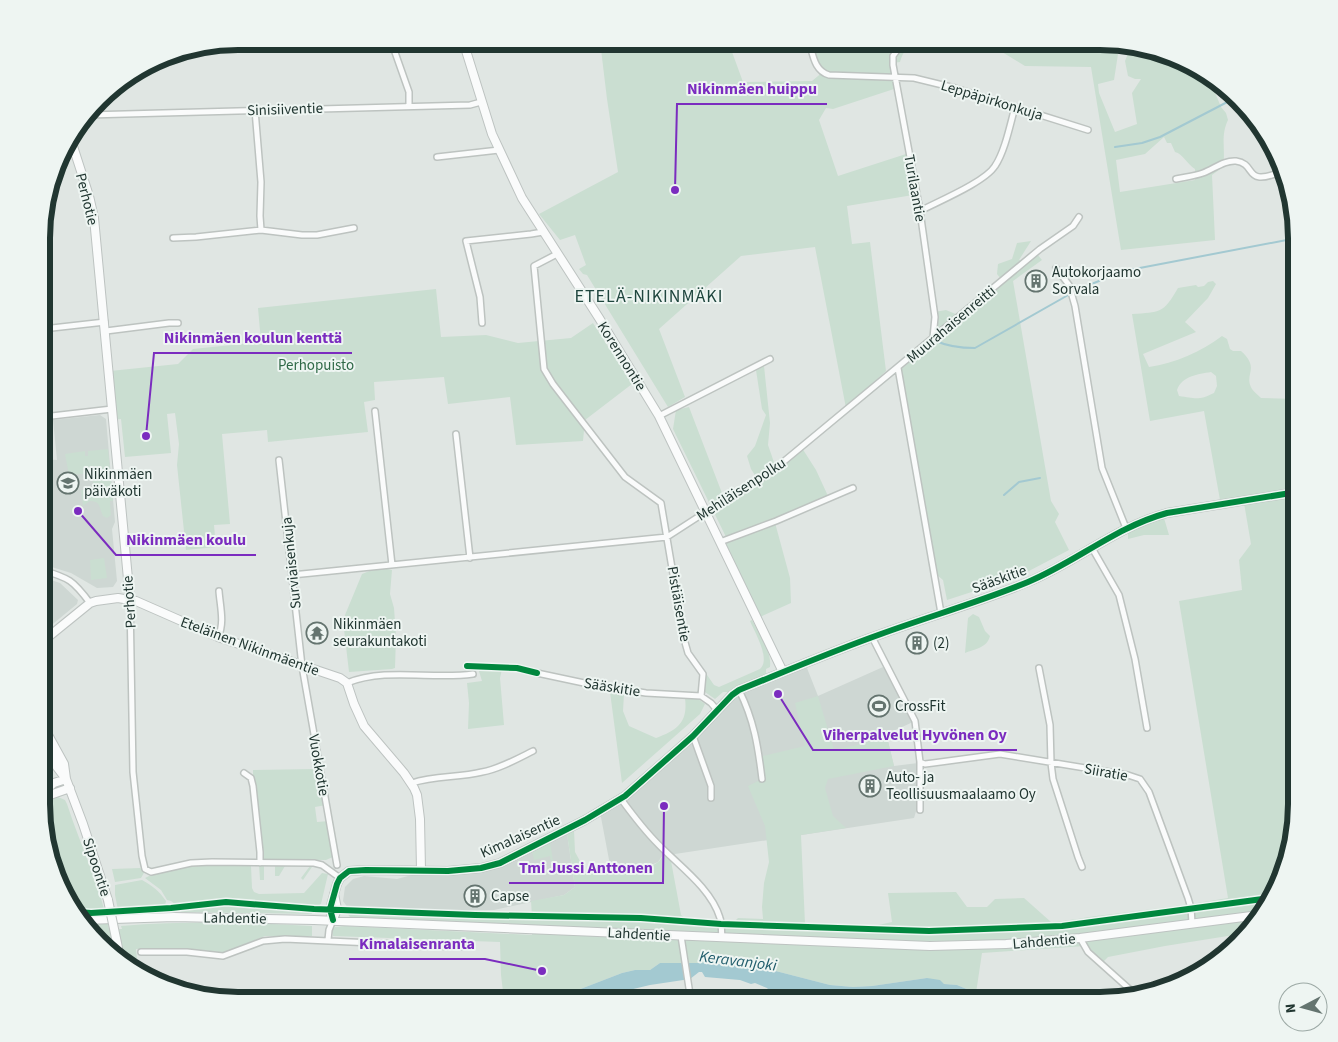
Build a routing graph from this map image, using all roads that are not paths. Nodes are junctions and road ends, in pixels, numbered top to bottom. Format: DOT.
graph roads {
  1 [pos="394,50"];
  2 [pos="466,50"];
  3 [pos="812,50"];
  4 [pos="897,50"];
  5 [pos="895,78"];
  6 [pos="482,102"];
  7 [pos="409,105"];
  8 [pos="1015,107"];
  9 [pos="255,110"];
  10 [pos="96,115"];
  11 [pos="1088,130"];
  12 [pos="73,147"];
  13 [pos="499,150"];
  14 [pos="437,157"];
  15 [pos="1276,173"];
  16 [pos="1176,178"];
  17 [pos="920,211"];
  18 [pos="1079,217"];
  19 [pos="354,228"];
  20 [pos="261,230"];
  21 [pos="543,232"];
  22 [pos="173,238"];
  23 [pos="557,254"];
  24 [pos="1056,268"];
  25 [pos="178,323"];
  26 [pos="482,323"];
  27 [pos="105,327"];
  28 [pos="50,329"];
  29 [pos="933,338"];
  30 [pos="770,358"];
  31 [pos="898,368"];
  32 [pos="112,409"];
  33 [pos="375,411"];
  34 [pos="50,416"];
  35 [pos="659,416"];
  36 [pos="456,434"];
  37 [pos="279,460"];
  38 [pos="853,488"];
  39 [pos="1288,493"];
  40 [pos="705,512"];
  41 [pos="1126,528"];
  42 [pos="667,537"];
  43 [pos="720,542"];
  44 [pos="1092,548"];
  45 [pos="470,558"];
  46 [pos="392,565"];
  47 [pos="50,573"];
  48 [pos="292,575"];
  49 [pos="219,591"];
  50 [pos="130,600"];
  51 [pos="90,604"];
  52 [pos="941,613"];
  53 [pos="50,636"];
  54 [pos="218,637"];
  55 [pos="872,637"];
  56 [pos="302,666"];
  57 [pos="1039,668"];
  58 [pos="783,672"];
  59 [pos="537,673"];
  60 [pos="473,674"];
  61 [pos="347,682"];
  62 [pos="739,690"];
  63 [pos="702,696"];
  64 [pos="717,710"];
  65 [pos="1147,728"];
  66 [pos="693,736"];
  67 [pos="50,739"];
  68 [pos="533,751"];
  69 [pos="50,755"];
  70 [pos="920,762"];
  71 [pos="1051,763"];
  72 [pos="244,773"];
  73 [pos="66,778"];
  74 [pos="762,779"];
  75 [pos="412,783"];
  76 [pos="50,787"];
  77 [pos="70,788"];
  78 [pos="50,795"];
  79 [pos="711,798"];
  80 [pos="621,799"];
  81 [pos="920,810"];
  82 [pos="260,862"];
  83 [pos="337,865"];
  84 [pos="1082,867"];
  85 [pos="421,870"];
  86 [pos="340,878"];
  87 [pos="1250,916"];
  88 [pos="91,920"];
  89 [pos="108,920"];
  90 [pos="333,920"];
  91 [pos="93,923"];
  92 [pos="1192,923"];
  93 [pos="681,936"];
  94 [pos="722,937"];
  95 [pos="1080,938"];
  96 [pos="328,940"];
  97 [pos="460,947"];
  98 [pos="118,948"];
  99 [pos="141,952"];
  100 [pos="1129,989"];
  101 [pos="689,992"];
  1 -- 7 [label="street"];
  2 -- 6 [label="street, Korennontie"];
  3 -- 5 [label="street, Leppäpirkonkuja"];
  4 -- 5 [label="street, Turilaantie"];
  5 -- 8 [label="street, Leppäpirkonkuja"];
  5 -- 17 [label="street, Turilaantie"];
  6 -- 7 [label="street, Sinisiiventie"];
  6 -- 13 [label="street, Korennontie"];
  7 -- 9 [label="street, Sinisiiventie"];
  8 -- 11 [label="street, Leppäpirkonkuja"];
  8 -- 17 [label="street"];
  9 -- 10 [label="street, Sinisiiventie"];
  9 -- 20 [label="street"];
  12 -- 27 [label="street, Perhotie"];
  13 -- 14 [label="street"];
  13 -- 21 [label="street, Korennontie"];
  15 -- 16 [label="street"];
  17 -- 29 [label="street, Turilaantie"];
  18 -- 29 [label="street, Muurahaisenreitti"];
  19 -- 20 [label="street"];
  20 -- 22 [label="street"];
  21 -- 23 [label="street, Korennontie"];
  21 -- 26 [label="street"];
  23 -- 35 [label="street, Korennontie"];
  23 -- 42 [label="street, Pistiäisentie"];
  24 -- 41 [label="street"];
  25 -- 27 [label="street"];
  27 -- 28 [label="street"];
  27 -- 32 [label="street, Perhotie"];
  29 -- 31 [label="street, Muurahaisenreitti"];
  30 -- 35 [label="street"];
  31 -- 40 [label="street, Mehiläisenpolku"];
  31 -- 52 [label="street, Muurahaisenreitti"];
  32 -- 34 [label="street"];
  32 -- 50 [label="street, Perhotie"];
  33 -- 46 [label="street"];
  35 -- 40 [label="street, Korennontie"];
  36 -- 45 [label="street"];
  37 -- 48 [label="street, Surviaisenkuja"];
  38 -- 43 [label="street"];
  39 -- 41 [label="street, Sääskitie"];
  40 -- 42 [label="street, Mehiläisenpolku"];
  40 -- 43 [label="street, Korennontie"];
  41 -- 44 [label="street, Sääskitie"];
  42 -- 45 [label="street"];
  42 -- 63 [label="street, Pistiäisentie"];
  43 -- 58 [label="street, Korennontie"];
  44 -- 52 [label="street, Sääskitie"];
  44 -- 65 [label="street"];
  45 -- 46 [label="street"];
  46 -- 48 [label="street"];
  47 -- 51 [label="street"];
  48 -- 56 [label="street, Surviaisenkuja"];
  49 -- 54 [label="street"];
  50 -- 51 [label="street, Eteläinen Nikinmäentie"];
  50 -- 54 [label="street, Eteläinen Nikinmäentie"];
  50 -- 82 [label="street, Perhotie"];
  51 -- 53 [label="street, Eteläinen Nikinmäentie"];
  52 -- 55 [label="street, Sääskitie"];
  54 -- 56 [label="street, Eteläinen Nikinmäentie"];
  55 -- 58 [label="street, Sääskitie"];
  55 -- 70 [label="street"];
  56 -- 61 [label="street, Eteläinen Nikinmäentie"];
  56 -- 83 [label="street, Vuokkotie"];
  57 -- 71 [label="street"];
  58 -- 62 [label="street, Sääskitie"];
  59 -- 63 [label="street, Sääskitie"];
  60 -- 61 [label="street"];
  61 -- 75 [label="street"];
  62 -- 64 [label="street, Sääskitie"];
  62 -- 74 [label="street"];
  63 -- 64 [label="street"];
  64 -- 66 [label="street, Kimalaisentie"];
  66 -- 79 [label="street"];
  66 -- 80 [label="street, Kimalaisentie"];
  67 -- 73 [label="street, Sipoontie"];
  68 -- 75 [label="street"];
  69 -- 73 [label="street, Sipoontie"];
  70 -- 71 [label="street, Siiratie"];
  70 -- 81 [label="street"];
  71 -- 84 [label="street"];
  71 -- 92 [label="street, Siiratie"];
  72 -- 82 [label="street"];
  73 -- 76 [label="street"];
  73 -- 77 [label="street, Sipoontie"];
  75 -- 85 [label="street"];
  77 -- 78 [label="street"];
  77 -- 98 [label="street, Sipoontie, bridge"];
  80 -- 85 [label="street, Kimalaisentie"];
  80 -- 94 [label="street"];
  82 -- 86 [label="street, Perhotie"];
  85 -- 86 [label="street, Kimalaisentie"];
  86 -- 90 [label="street"];
  87 -- 92 [label="street, Lahdentie"];
  88 -- 89 [label="street, Lahdentie"];
  89 -- 90 [label="street, Lahdentie"];
  89 -- 91 [label="street, Lahdentie"];
  90 -- 93 [label="street, Lahdentie"];
  90 -- 96 [label="street"];
  92 -- 95 [label="street, Lahdentie"];
  93 -- 94 [label="street, Lahdentie"];
  93 -- 101 [label="street"];
  94 -- 95 [label="street, Lahdentie"];
  95 -- 100 [label="street"];
  96 -- 97 [label="street"];
  96 -- 99 [label="street"];
}
